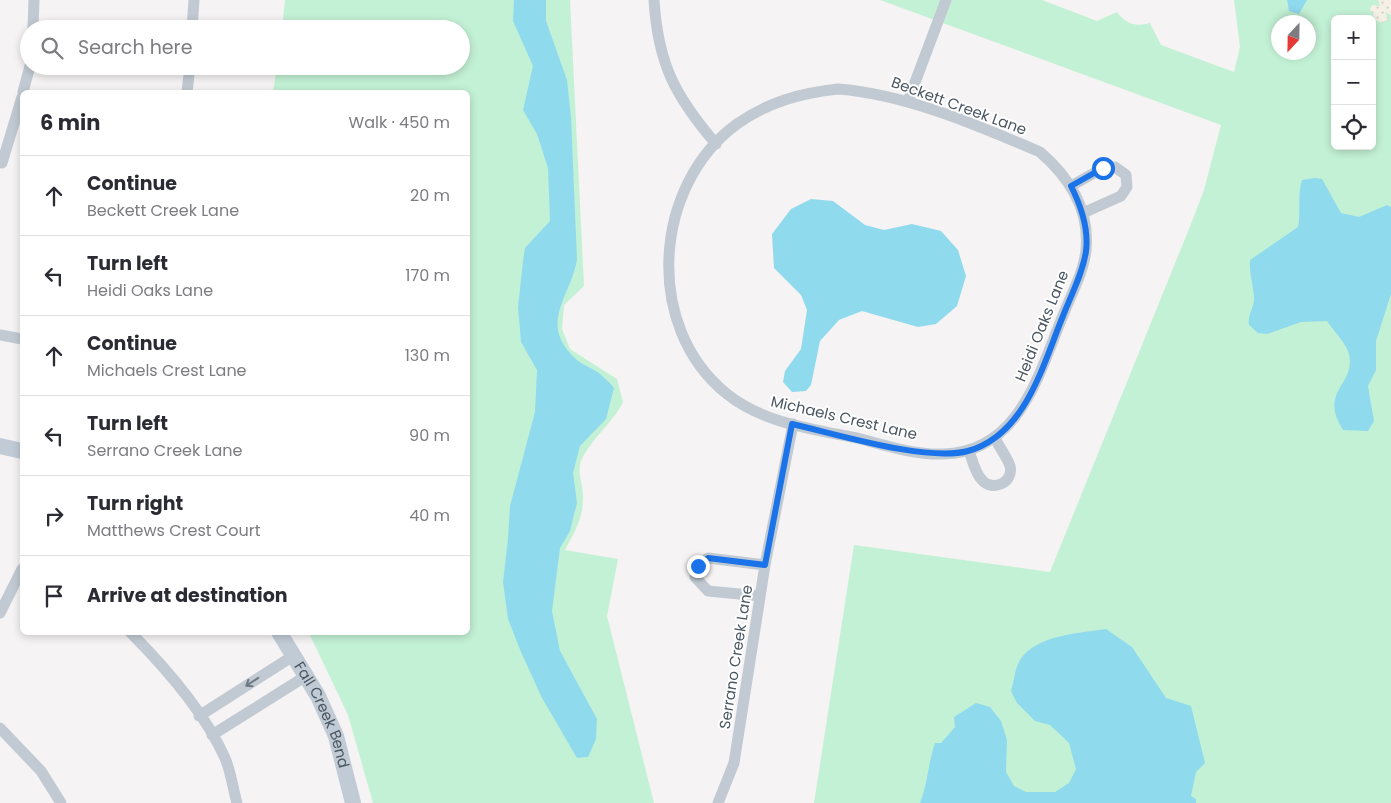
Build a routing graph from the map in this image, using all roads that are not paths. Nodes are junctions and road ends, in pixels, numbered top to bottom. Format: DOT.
graph roads {
  1 [pos="34,0"];
  2 [pos="194,0"];
  3 [pos="654,0"];
  4 [pos="946,0"];
  5 [pos="33,20"];
  6 [pos="193,20"];
  7 [pos="28,75"];
  8 [pos="189,75"];
  9 [pos="24,90"];
  10 [pos="187,90"];
  11 [pos="908,102"];
  12 [pos="20,103"];
  13 [pos="716,144"];
  14 [pos="2,163"];
  15 [pos="1071,186"];
  16 [pos="1078,198"];
  17 [pos="1083,213"];
  18 [pos="0,335"];
  19 [pos="20,339"];
  20 [pos="792,424"];
  21 [pos="995,438"];
  22 [pos="0,446"];
  23 [pos="20,451"];
  24 [pos="969,451"];
  25 [pos="765,565"];
  26 [pos="20,572"];
  27 [pos="760,596"];
  28 [pos="0,613"];
  29 [pos="133,635"];
  30 [pos="281,635"];
  31 [pos="293,656"];
  32 [pos="306,676"];
  33 [pos="199,716"];
  34 [pos="0,728"];
  35 [pos="212,735"];
  36 [pos="61,803"];
  37 [pos="237,803"];
  38 [pos="353,803"];
  39 [pos="718,803"];
  1 -- 5 [label="street"];
  2 -- 6 [label="street"];
  3 -- 13 [label="street"];
  4 -- 11 [label="street"];
  7 -- 9 [label="street"];
  8 -- 10 [label="street"];
  11 -- 13 [label="street, Beckett Creek Lane"];
  11 -- 15 [label="street, Beckett Creek Lane"];
  12 -- 14 [label="street"];
  13 -- 20 [label="street, Michaels Crest Lane"];
  15 -- 16 [label="street, Beckett Creek Lane"];
  15 -- 17 [label="street"];
  16 -- 17 [label="street, Heidi Oaks Lane"];
  17 -- 21 [label="street, Heidi Oaks Lane"];
  18 -- 19 [label="street"];
  20 -- 24 [label="street, Michaels Crest Lane"];
  20 -- 25 [label="street, Serrano Creek Lane"];
  21 -- 24 [label="street, Michaels Crest Lane"];
  21 -- 24 [label="street"];
  22 -- 23 [label="street"];
  25 -- 27 [label="street, Serrano Creek Lane"];
  25 -- 27 [label="street"];
  26 -- 28 [label="street"];
  27 -- 39 [label="street, Serrano Creek Lane"];
  29 -- 33 [label="street"];
  30 -- 31 [label="street, Fall Creek Bend"];
  31 -- 32 [label="street, Fall Creek Bend"];
  31 -- 33 [label="street, one-way"];
  32 -- 35 [label="street"];
  32 -- 38 [label="street, Fall Creek Bend"];
  33 -- 35 [label="street"];
  34 -- 36 [label="street"];
  35 -- 37 [label="street"];
}
